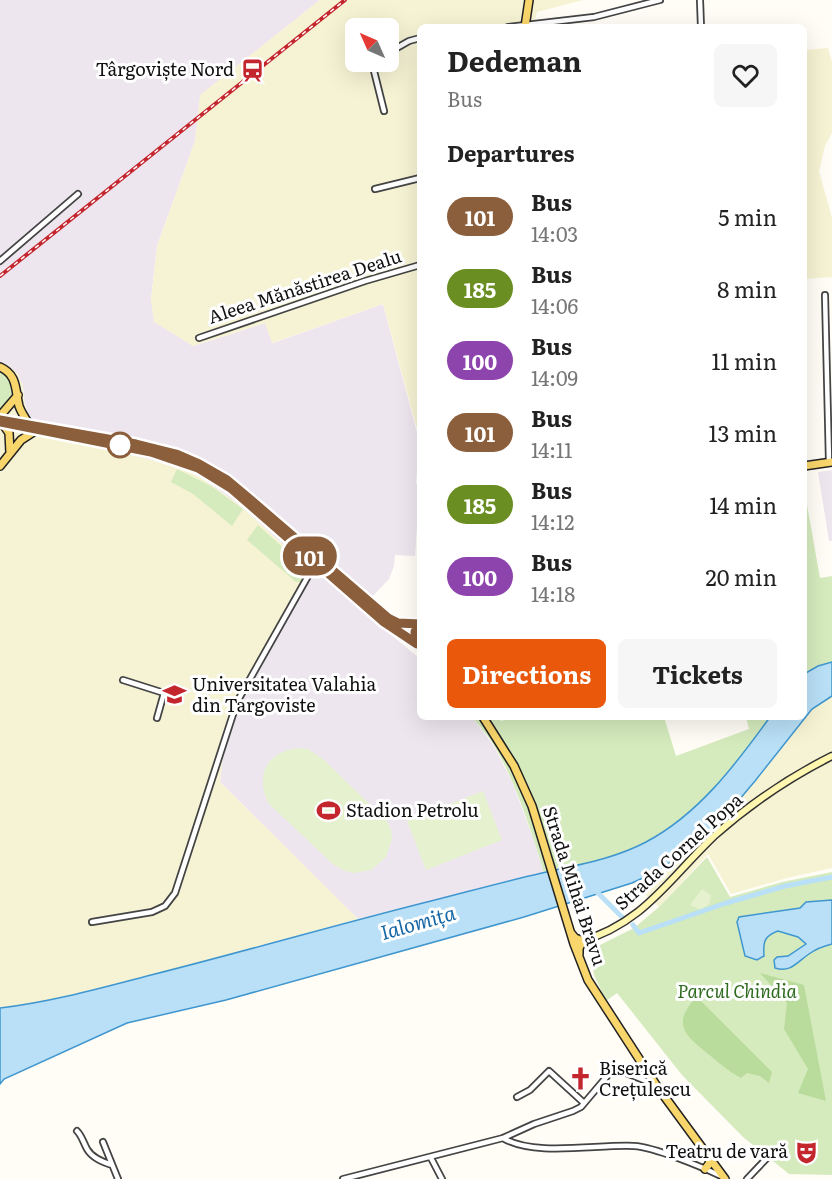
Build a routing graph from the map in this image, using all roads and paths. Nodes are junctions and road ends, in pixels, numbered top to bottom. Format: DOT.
graph roads {
  1 [pos="529,0"];
  2 [pos="660,0"];
  3 [pos="700,0"];
  4 [pos="525,24"];
  5 [pos="540,24"];
  6 [pos="701,24"];
  7 [pos="417,39"];
  8 [pos="399,47"];
  9 [pos="374,72"];
  10 [pos="384,111"];
  11 [pos="417,179"];
  12 [pos="375,189"];
  13 [pos="78,194"];
  14 [pos="0,261"];
  15 [pos="417,266"];
  16 [pos="825,295"];
  17 [pos="200,338"];
  18 [pos="0,367"];
  19 [pos="18,395"];
  20 [pos="1,420"];
  21 [pos="29,424"];
  22 [pos="38,429"];
  23 [pos="10,453"];
  24 [pos="831,462"];
  25 [pos="0,466"];
  26 [pos="807,466"];
  27 [pos="316,561"];
  28 [pos="417,624"];
  29 [pos="417,645"];
  30 [pos="123,680"];
  31 [pos="157,718"];
  32 [pos="485,720"];
  33 [pos="832,756"];
  34 [pos="92,922"];
  35 [pos="570,933"];
  36 [pos="583,941"];
  37 [pos="574,944"];
  38 [pos="580,962"];
  39 [pos="656,1085"];
  40 [pos="517,1097"];
  41 [pos="584,1103"];
  42 [pos="77,1131"];
  43 [pos="503,1138"];
  44 [pos="103,1142"];
  45 [pos="431,1158"];
  46 [pos="710,1158"];
  47 [pos="767,1158"];
  48 [pos="112,1165"];
  49 [pos="705,1168"];
  50 [pos="720,1174"];
  51 [pos="118,1179"];
  52 [pos="344,1179"];
  53 [pos="442,1179"];
  54 [pos="747,1179"];
  1 -- 4 [label="main road"];
  2 -- 5 [label="street"];
  3 -- 6 [label="street"];
  7 -- 8 [label="street"];
  9 -- 10 [label="street"];
  11 -- 12 [label="street"];
  13 -- 14 [label="street"];
  15 -- 17 [label="street, Aleea Mănăstirea Dealu"];
  16 -- 24 [label="street"];
  18 -- 19 [label="main road"];
  19 -- 20 [label="main road"];
  19 -- 21 [label="main road"];
  20 -- 21 [label="main road"];
  20 -- 22 [label="main road"];
  20 -- 23 [label="main road"];
  21 -- 28 [label="main road"];
  22 -- 23 [label="main road"];
  22 -- 27 [label="main road"];
  23 -- 25 [label="main road"];
  24 -- 26 [label="main road"];
  27 -- 29 [label="main road"];
  27 -- 34 [label="street"];
  30 -- 31 [label="street"];
  32 -- 35 [label="main road, Strada Mihai Bravu"];
  33 -- 36 [label="main road, Strada Cornel Popa"];
  35 -- 36 [label="main road"];
  35 -- 37 [label="main road, Strada Mihai Bravu"];
  36 -- 37 [label="main road, Strada Cornel Popa"];
  36 -- 38 [label="main road"];
  37 -- 38 [label="main road, Strada Mihai Bravu"];
  38 -- 39 [label="main road, Strada Mihai Bravu"];
  39 -- 41 [label="street"];
  39 -- 46 [label="main road, Strada Mihai Bravu"];
  40 -- 41 [label="street"];
  41 -- 43 [label="street"];
  42 -- 48 [label="street"];
  43 -- 45 [label="street"];
  43 -- 49 [label="street"];
  44 -- 48 [label="street"];
  45 -- 52 [label="street"];
  45 -- 53 [label="street"];
  46 -- 49 [label="main road"];
  46 -- 50 [label="main road, Strada Mihai Bravu"];
  47 -- 54 [label="street"];
  48 -- 51 [label="street"];
  49 -- 50 [label="street"];
}
